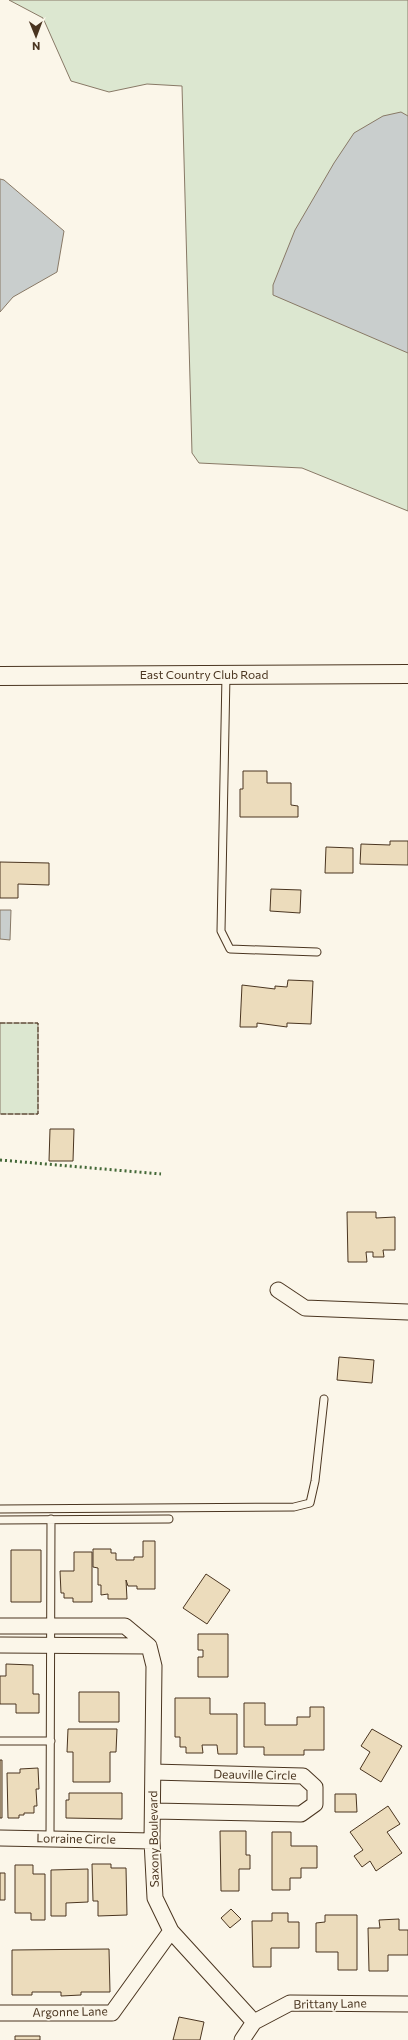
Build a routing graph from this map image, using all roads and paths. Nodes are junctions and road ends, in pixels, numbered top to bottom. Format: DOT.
graph roads {
  1 [pos="408,674"];
  2 [pos="226,675"];
  3 [pos="0,676"];
  4 [pos="317,952"];
  5 [pos="278,1290"];
  6 [pos="408,1312"];
  7 [pos="324,1399"];
  8 [pos="0,1509"];
  9 [pos="52,1519"];
  10 [pos="169,1519"];
  11 [pos="0,1520"];
  12 [pos="52,1625"];
  13 [pos="0,1626"];
  14 [pos="0,1645"];
  15 [pos="52,1645"];
  16 [pos="149,1646"];
  17 [pos="0,1740"];
  18 [pos="51,1741"];
  19 [pos="153,1772"];
  20 [pos="153,1811"];
  21 [pos="0,1838"];
  22 [pos="50,1838"];
  23 [pos="152,1841"];
  24 [pos="171,1931"];
  25 [pos="408,2004"];
  26 [pos="0,2013"];
  27 [pos="254,2022"];
  28 [pos="242,2040"];
  1 -- 2 [label="street, East Country Club Road"];
  2 -- 3 [label="street, East Country Club Road"];
  2 -- 4 [label="lane"];
  5 -- 6 [label="street"];
  7 -- 8 [label="lane"];
  9 -- 10 [label="lane"];
  9 -- 11 [label="lane"];
  9 -- 12 [label="lane"];
  12 -- 13 [label="street"];
  12 -- 15 [label="lane"];
  12 -- 16 [label="street"];
  14 -- 15 [label="street"];
  15 -- 16 [label="street"];
  15 -- 18 [label="lane"];
  16 -- 19 [label="street, Saxony Boulevard"];
  17 -- 18 [label="lane"];
  18 -- 22 [label="lane"];
  19 -- 20 [label="street, Saxony Boulevard"];
  19 -- 20 [label="street, Deauville Circle"];
  20 -- 23 [label="street, Saxony Boulevard"];
  21 -- 22 [label="street, Lorraine Circle"];
  22 -- 23 [label="street, Lorraine Circle"];
  23 -- 24 [label="street, Saxony Boulevard"];
  24 -- 26 [label="street, Argonne Lane"];
  24 -- 27 [label="street, Saxony Boulevard"];
  25 -- 27 [label="street, Brittany Lane"];
  27 -- 28 [label="street, Brittany Lane"];
}
